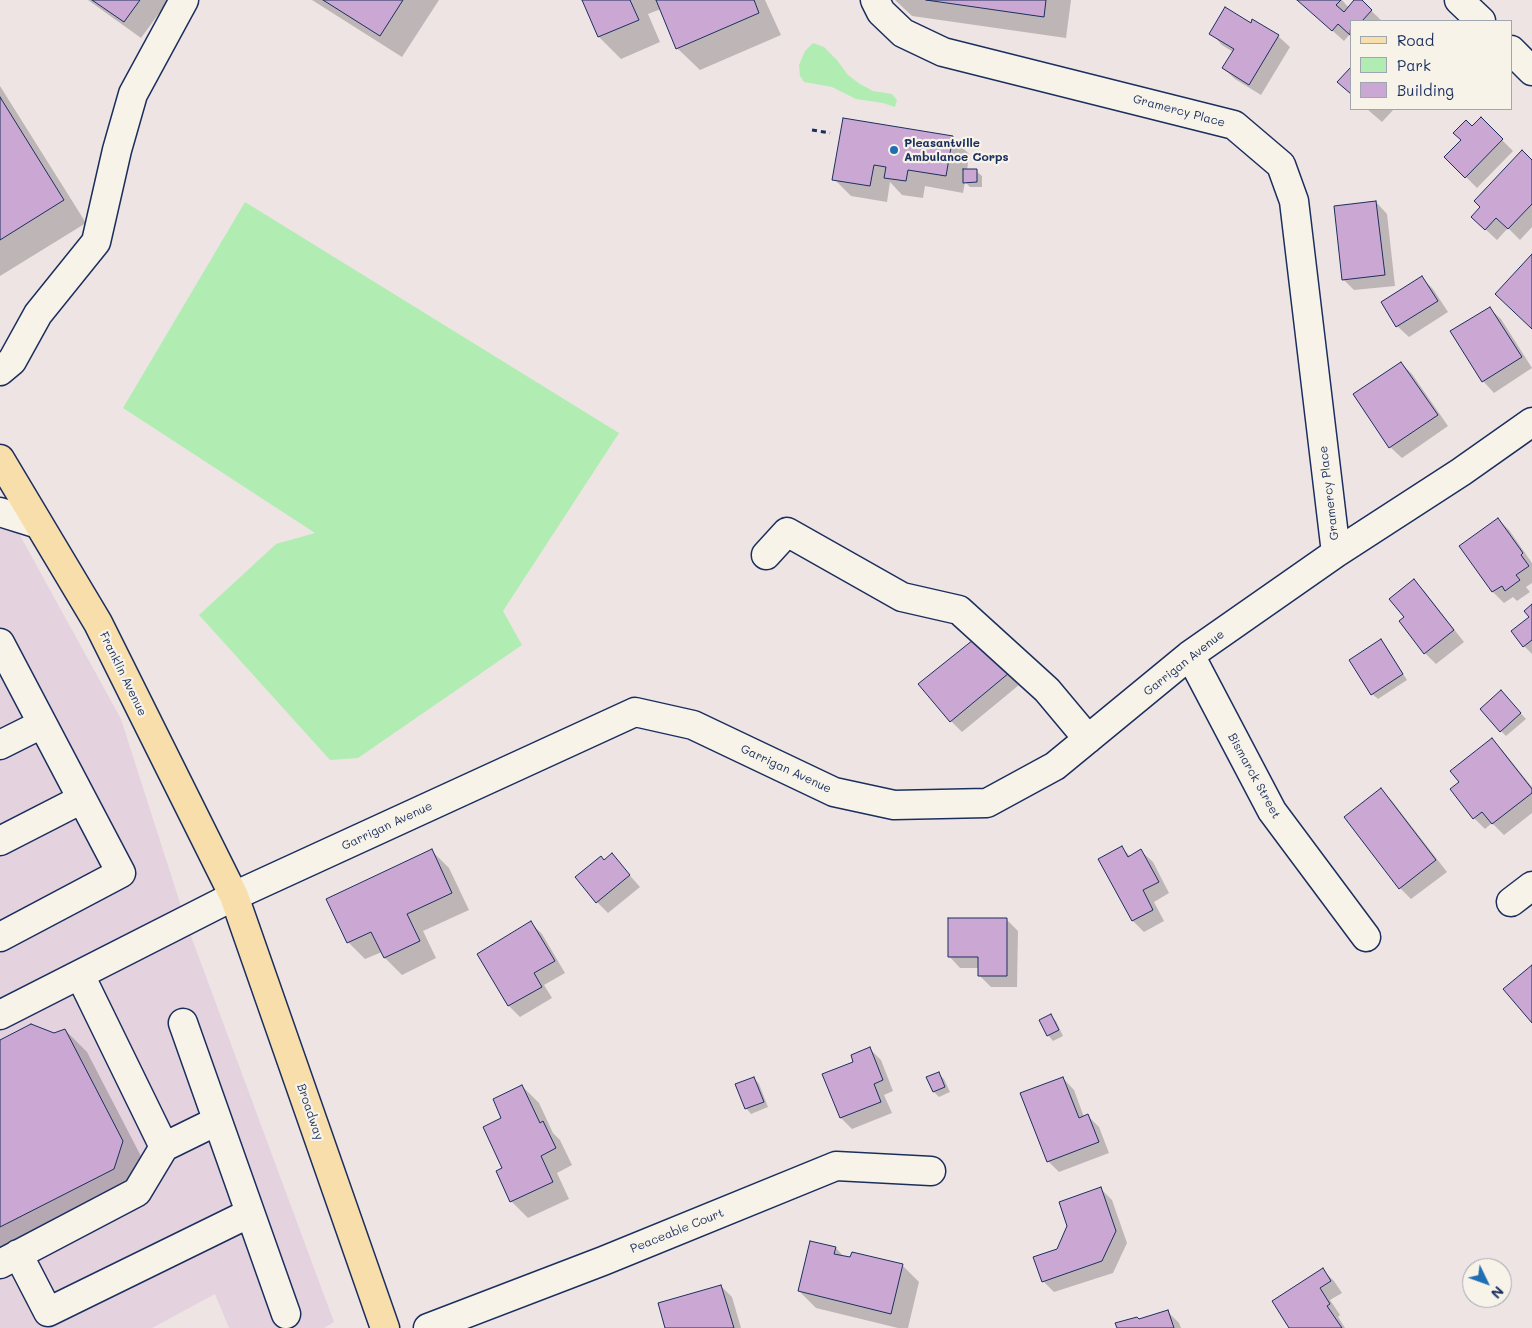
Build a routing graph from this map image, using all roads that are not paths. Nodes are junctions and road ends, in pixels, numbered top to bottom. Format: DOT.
graph roads {
  1 [pos="184,0"];
  2 [pos="875,0"];
  3 [pos="1459,0"];
  4 [pos="1480,20"];
  5 [pos="1512,51"];
  6 [pos="1532,71"];
  7 [pos="0,370"];
  8 [pos="1532,422"];
  9 [pos="0,459"];
  10 [pos="0,512"];
  11 [pos="38,524"];
  12 [pos="1336,553"];
  13 [pos="766,555"];
  14 [pos="1,646"];
  15 [pos="1190,655"];
  16 [pos="42,724"];
  17 [pos="1088,739"];
  18 [pos="0,745"];
  19 [pos="82,799"];
  20 [pos="0,841"];
  21 [pos="234,896"];
  22 [pos="1366,936"];
  23 [pos="0,937"];
  24 [pos="80,974"];
  25 [pos="0,1015"];
  26 [pos="182,1023"];
  27 [pos="217,1121"];
  28 [pos="164,1147"];
  29 [pos="931,1170"];
  30 [pos="250,1213"];
  31 [pos="9,1259"];
  32 [pos="286,1314"];
  33 [pos="385,1328"];
  34 [pos="428,1328"];
  1 -- 7 [label="street"];
  2 -- 12 [label="street, Gramercy Place"];
  3 -- 4 [label="street"];
  5 -- 6 [label="street"];
  8 -- 12 [label="street, Garrigan Avenue"];
  9 -- 11 [label="main road, Franklin Avenue"];
  10 -- 11 [label="street"];
  11 -- 21 [label="main road, Franklin Avenue"];
  12 -- 15 [label="street, Garrigan Avenue"];
  13 -- 17 [label="street"];
  14 -- 16 [label="street"];
  15 -- 17 [label="street, Garrigan Avenue"];
  15 -- 22 [label="street, Bismarck Street"];
  16 -- 18 [label="street"];
  16 -- 19 [label="street"];
  17 -- 21 [label="street, Garrigan Avenue"];
  19 -- 20 [label="street"];
  19 -- 23 [label="street"];
  21 -- 24 [label="street, Garrigan Avenue"];
  21 -- 33 [label="main road, Broadway"];
  24 -- 25 [label="street, Garrigan Avenue"];
  24 -- 28 [label="street"];
  26 -- 27 [label="street"];
  27 -- 28 [label="street"];
  27 -- 30 [label="street"];
  28 -- 31 [label="street"];
  29 -- 34 [label="street, Peaceable Court"];
  30 -- 31 [label="street"];
  30 -- 32 [label="street"];
}
